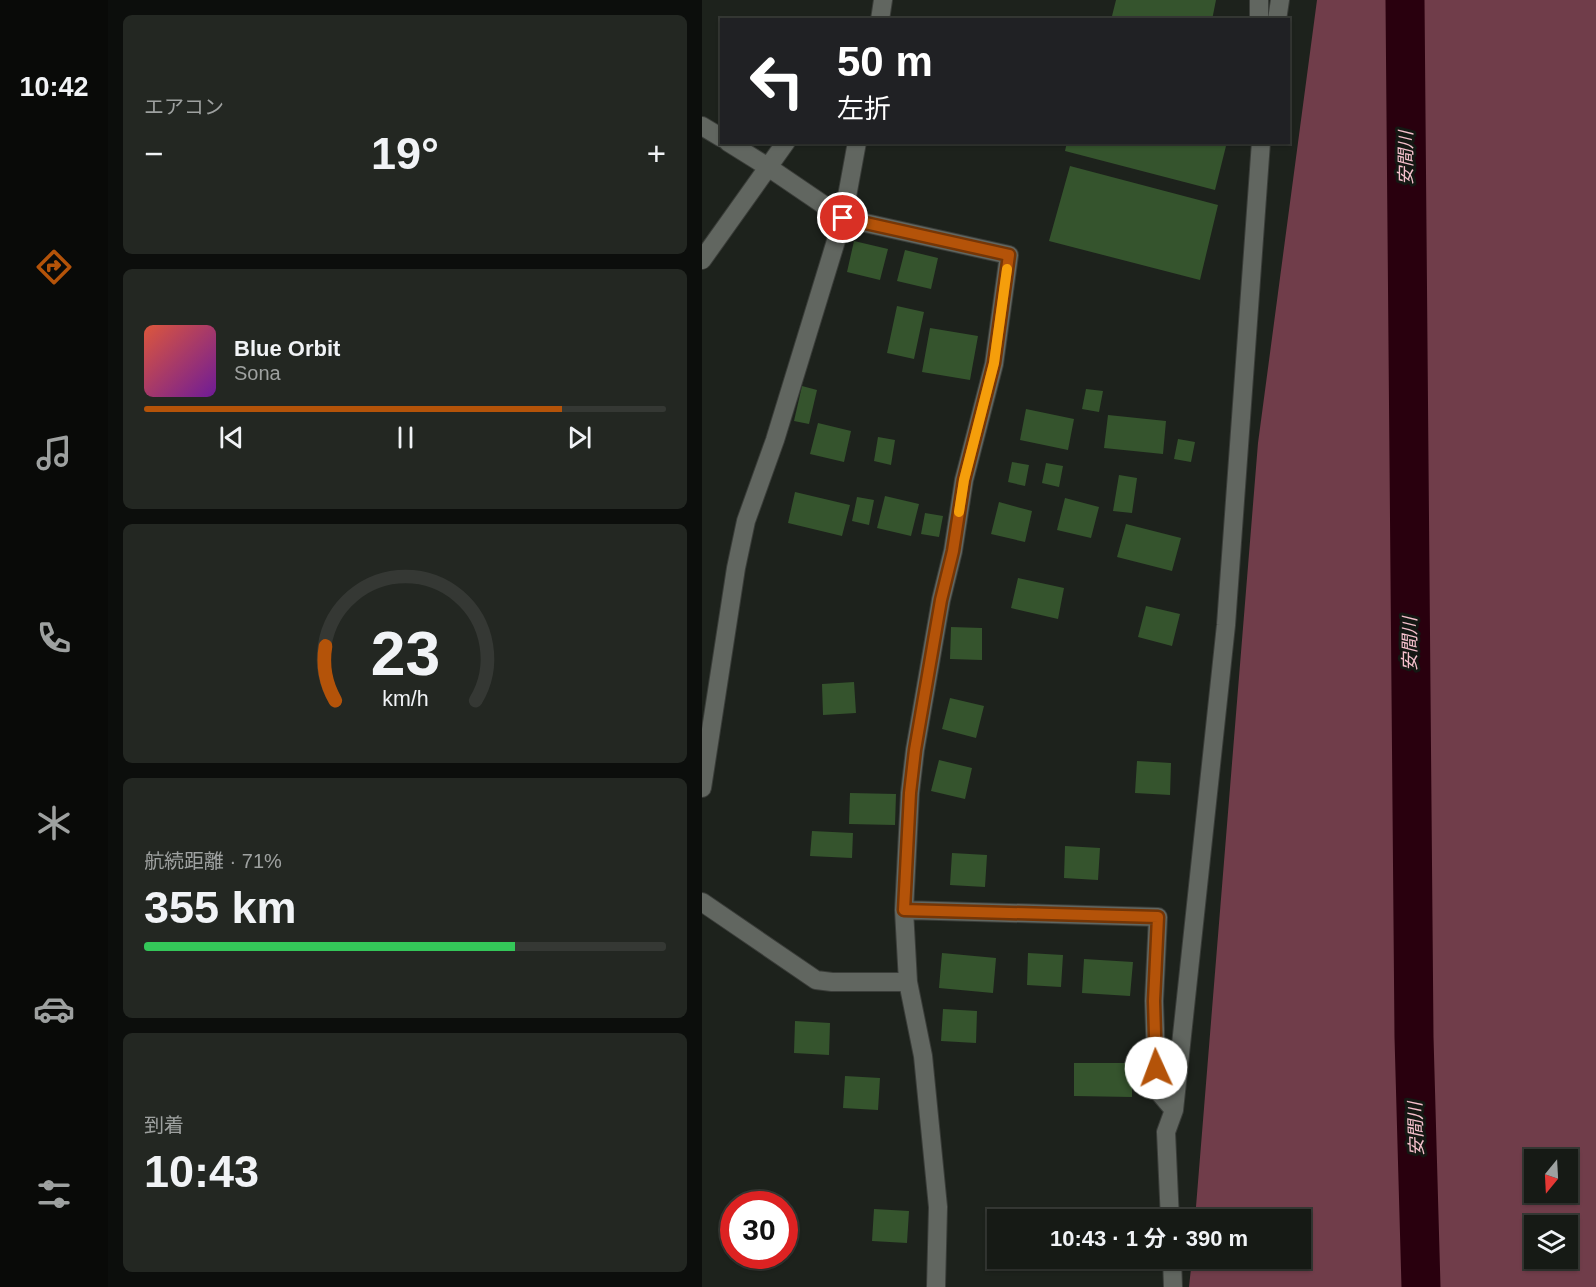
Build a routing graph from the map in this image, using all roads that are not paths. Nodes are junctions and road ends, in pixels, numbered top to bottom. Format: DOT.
graph roads {
  1 [pos="1260,0"];
  2 [pos="1280,0"];
  3 [pos="1259,18"];
  4 [pos="1277,18"];
  5 [pos="702,126"];
  6 [pos="720,137"];
  7 [pos="731,144"];
  8 [pos="785,144"];
  9 [pos="857,144"];
  10 [pos="1261,144"];
  11 [pos="768,167"];
  12 [pos="843,218"];
  13 [pos="702,260"];
  14 [pos="702,788"];
  15 [pos="702,902"];
  16 [pos="904,910"];
  17 [pos="908,982"];
  18 [pos="1174,1110"];
  19 [pos="1170,1209"];
  20 [pos="1172,1269"];
  21 [pos="936,1287"];
  22 [pos="1173,1287"];
  1 -- 3 [label="street"];
  2 -- 4 [label="street"];
  5 -- 6 [label="street"];
  7 -- 11 [label="street"];
  8 -- 11 [label="street"];
  9 -- 12 [label="street"];
  10 -- 18 [label="street"];
  11 -- 12 [label="street"];
  11 -- 13 [label="street"];
  12 -- 14 [label="street"];
  12 -- 16 [label="street"];
  15 -- 17 [label="street"];
  16 -- 17 [label="street"];
  16 -- 18 [label="street"];
  17 -- 21 [label="street"];
  18 -- 19 [label="street"];
  20 -- 22 [label="street"];
}
